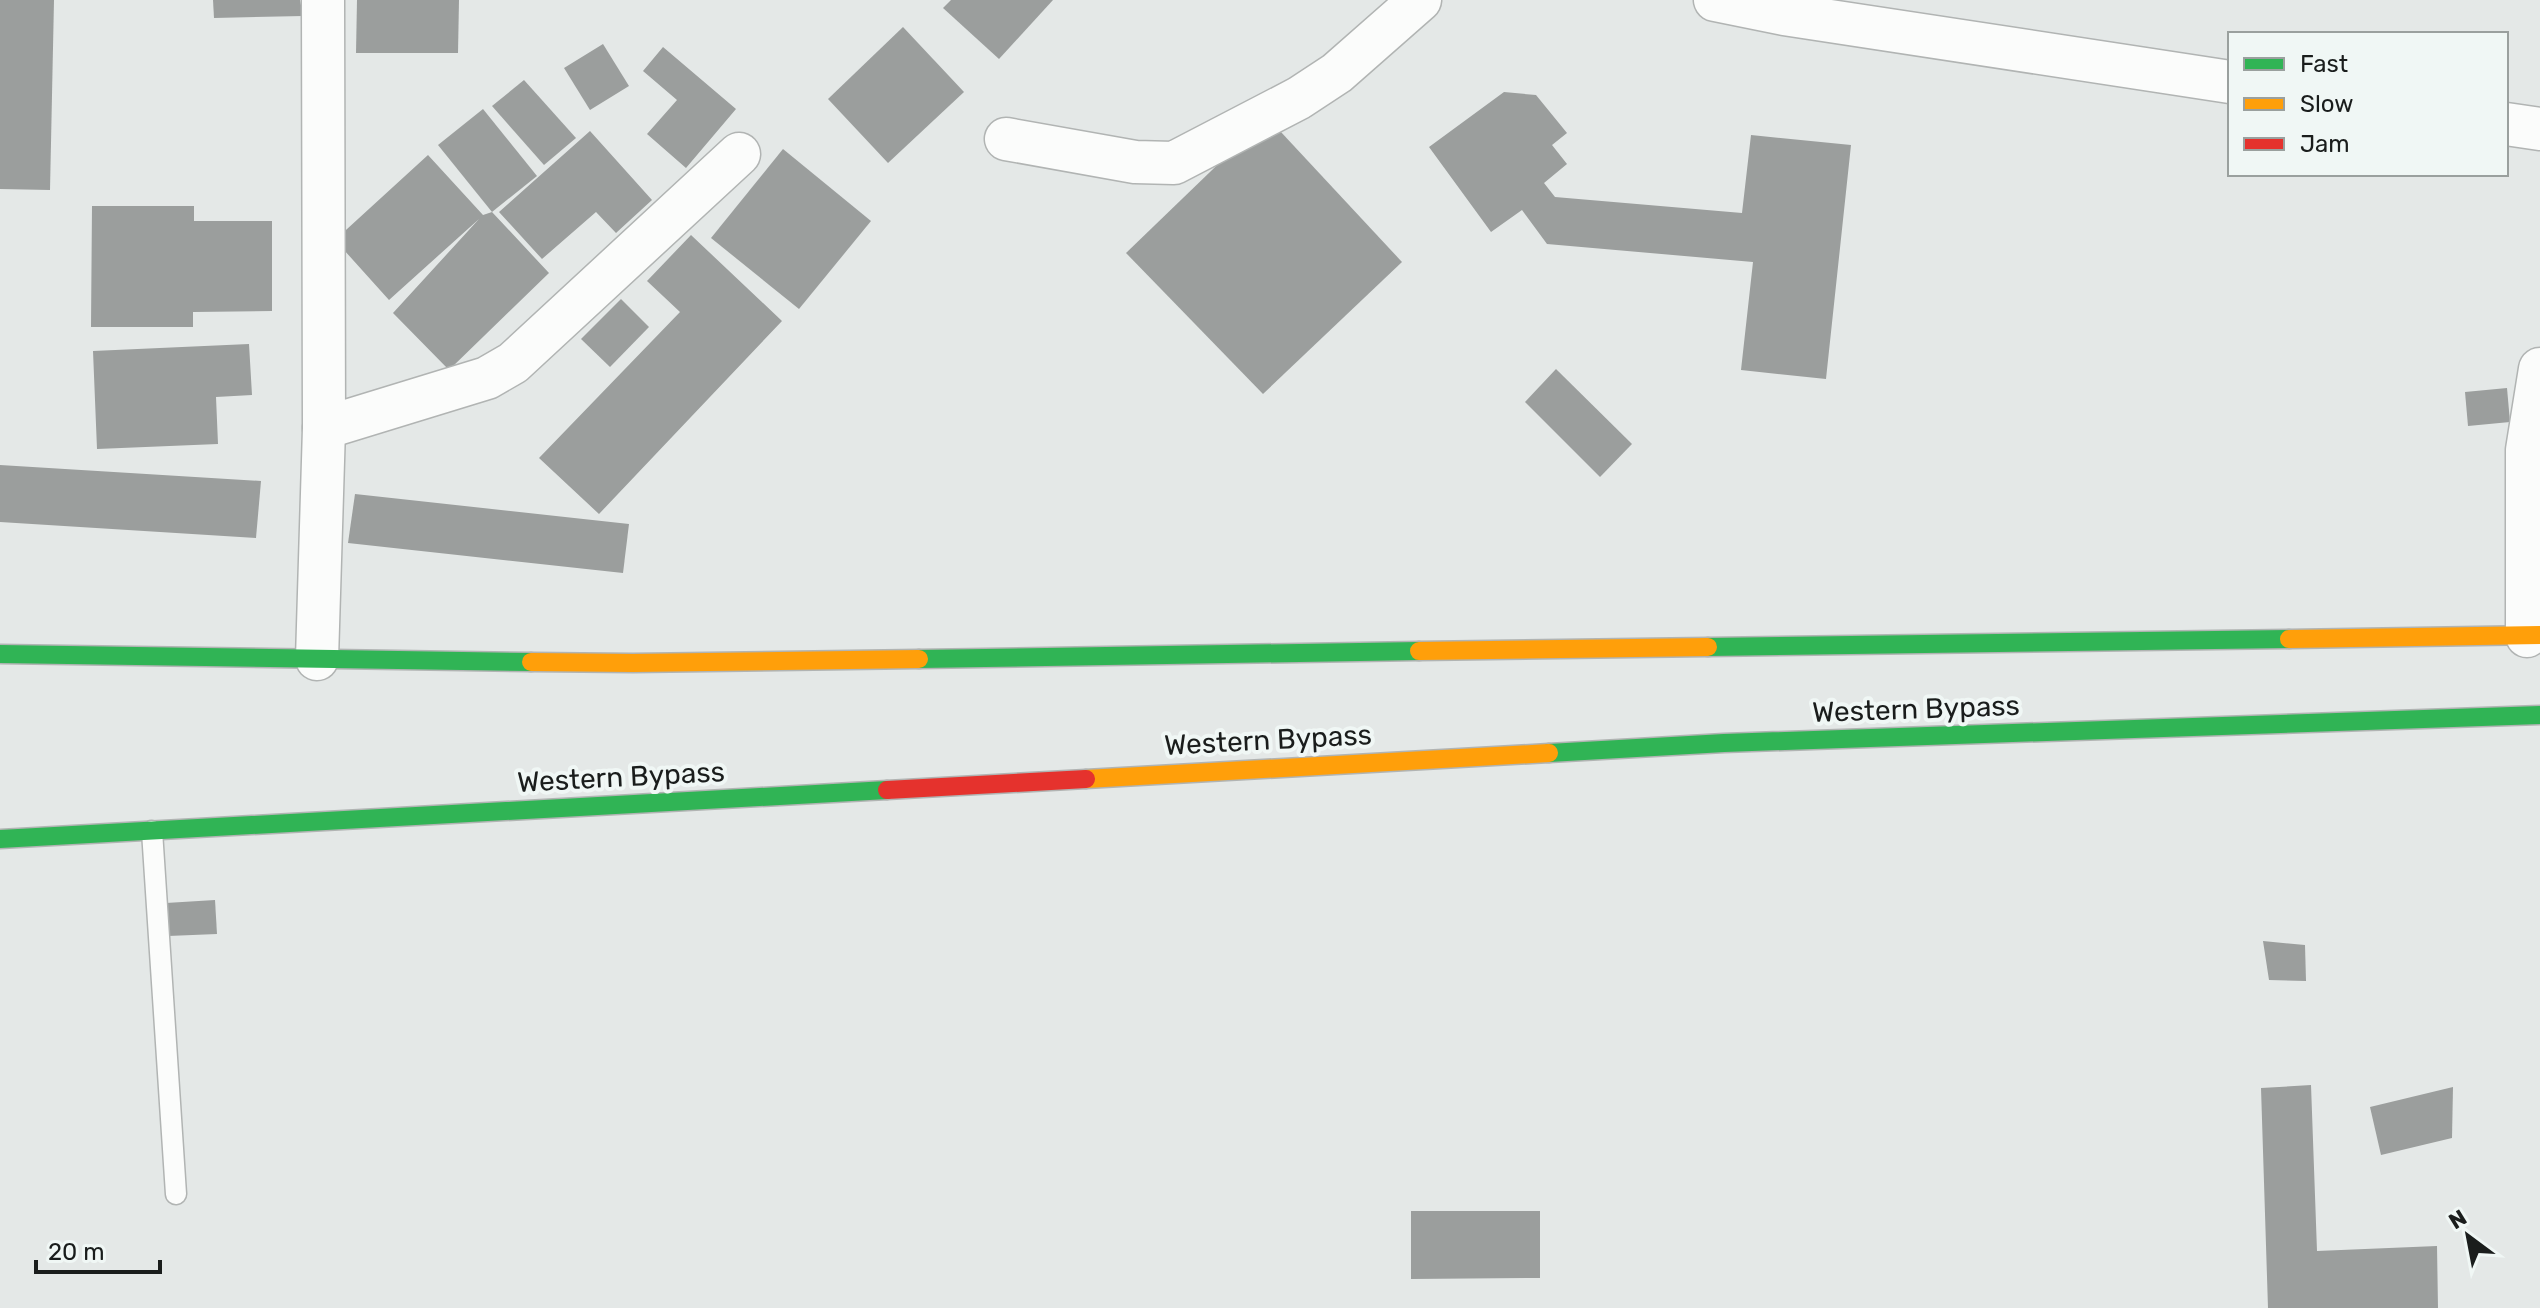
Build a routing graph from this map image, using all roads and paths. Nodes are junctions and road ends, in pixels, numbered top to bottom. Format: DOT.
graph roads {
  1 [pos="323,0"];
  2 [pos="1420,0"];
  3 [pos="1715,0"];
  4 [pos="1784,7"];
  5 [pos="2228,82"];
  6 [pos="2508,124"];
  7 [pos="2540,129"];
  8 [pos="1006,139"];
  9 [pos="739,154"];
  10 [pos="2540,369"];
  11 [pos="324,428"];
  12 [pos="2533,636"];
  13 [pos="0,654"];
  14 [pos="317,659"];
  15 [pos="2540,715"];
  16 [pos="152,831"];
  17 [pos="0,839"];
  18 [pos="176,1194"];
  1 -- 11 [label="street"];
  2 -- 8 [label="street"];
  3 -- 4 [label="street"];
  4 -- 5 [label="street"];
  6 -- 7 [label="street"];
  9 -- 11 [label="street"];
  10 -- 12 [label="street"];
  11 -- 14 [label="street"];
  12 -- 14 [label="main road"];
  13 -- 14 [label="main road"];
  15 -- 16 [label="main road, Western Bypass"];
  16 -- 17 [label="main road, Western Bypass"];
  16 -- 18 [label="lane"];
}
